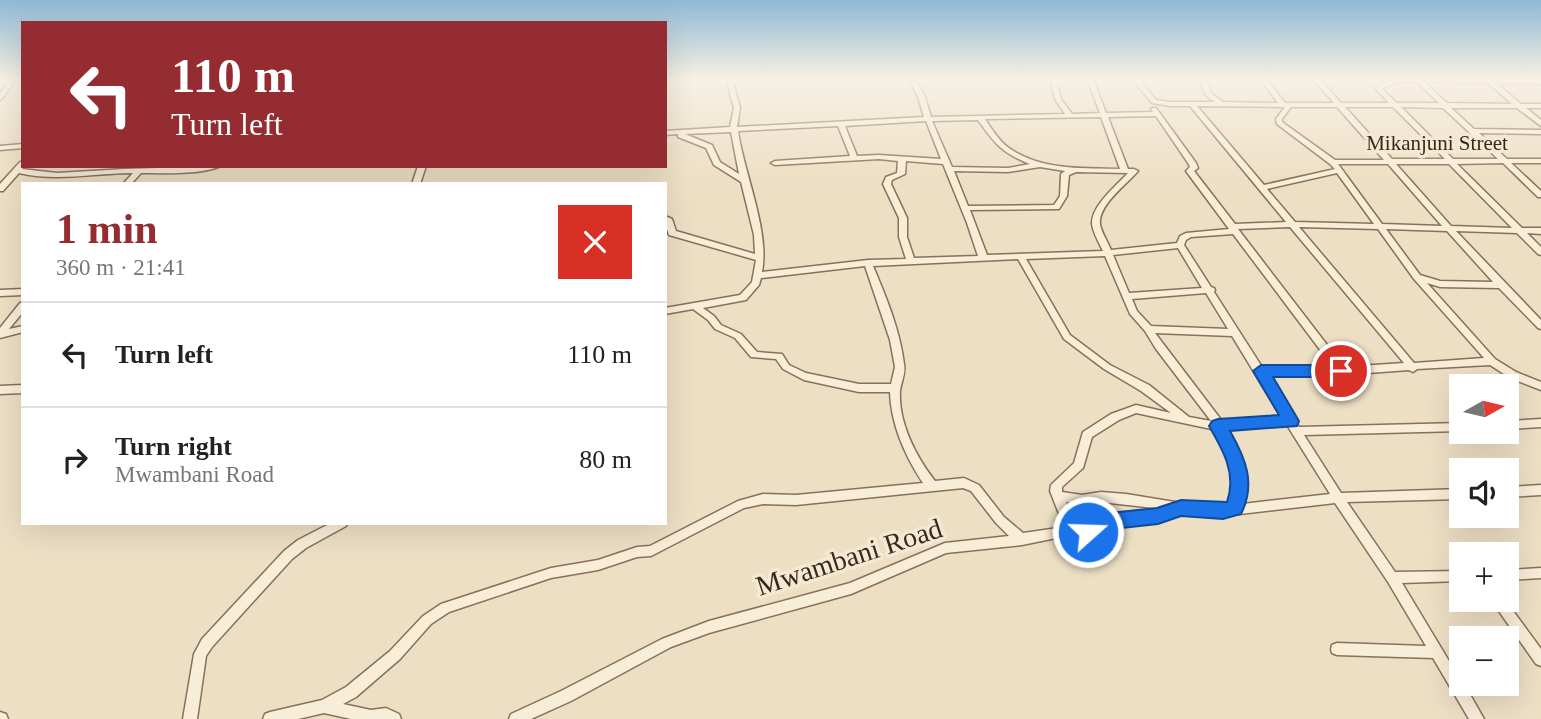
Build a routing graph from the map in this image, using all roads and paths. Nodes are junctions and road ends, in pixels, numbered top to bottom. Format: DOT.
graph roads {
  1 [pos="734,113"];
  2 [pos="926,113"];
  3 [pos="1068,113"];
  4 [pos="1105,113"];
  5 [pos="1199,113"];
  6 [pos="1282,113"];
  7 [pos="1347,113"];
  8 [pos="1402,113"];
  9 [pos="1454,113"];
  10 [pos="1527,113"];
  11 [pos="1156,114"];
  12 [pos="1070,116"];
  13 [pos="1106,116"];
  14 [pos="980,117"];
  15 [pos="928,120"];
  16 [pos="841,124"];
  17 [pos="1541,124"];
  18 [pos="734,130"];
  19 [pos="1473,131"];
  20 [pos="1541,132"];
  21 [pos="667,133"];
  22 [pos="667,133"];
  23 [pos="21,146"];
  24 [pos="0,148"];
  25 [pos="854,158"];
  26 [pos="902,158"];
  27 [pos="1447,159"];
  28 [pos="1391,160"];
  29 [pos="1505,160"];
  30 [pos="1541,161"];
  31 [pos="1333,162"];
  32 [pos="775,163"];
  33 [pos="1040,164"];
  34 [pos="948,165"];
  35 [pos="20,167"];
  36 [pos="22,168"];
  37 [pos="176,168"];
  38 [pos="134,170"];
  39 [pos="1074,170"];
  40 [pos="1125,171"];
  41 [pos="1338,172"];
  42 [pos="746,182"];
  43 [pos="1264,187"];
  44 [pos="0,190"];
  45 [pos="1541,195"];
  46 [pos="967,208"];
  47 [pos="667,219"];
  48 [pos="1295,224"];
  49 [pos="1380,226"];
  50 [pos="1232,229"];
  51 [pos="1448,229"];
  52 [pos="1520,231"];
  53 [pos="1541,231"];
  54 [pos="1180,245"];
  55 [pos="1541,252"];
  56 [pos="1104,253"];
  57 [pos="983,257"];
  58 [pos="1021,257"];
  59 [pos="760,258"];
  60 [pos="911,261"];
  61 [pos="868,263"];
  62 [pos="758,275"];
  63 [pos="1417,277"];
  64 [pos="1501,285"];
  65 [pos="1211,290"];
  66 [pos="21,292"];
  67 [pos="0,293"];
  68 [pos="1127,296"];
  69 [pos="21,308"];
  70 [pos="696,308"];
  71 [pos="667,311"];
  72 [pos="1541,326"];
  73 [pos="1149,329"];
  74 [pos="21,330"];
  75 [pos="1235,332"];
  76 [pos="0,335"];
  77 [pos="1492,361"];
  78 [pos="1413,368"];
  79 [pos="1261,371"];
  80 [pos="1341,371"];
  81 [pos="1541,386"];
  82 [pos="894,388"];
  83 [pos="21,389"];
  84 [pos="0,390"];
  85 [pos="1187,420"];
  86 [pos="1291,421"];
  87 [pos="1541,422"];
  88 [pos="1519,424"];
  89 [pos="1211,425"];
  90 [pos="1449,427"];
  91 [pos="1297,431"];
  92 [pos="932,486"];
  93 [pos="1541,491"];
  94 [pos="1519,492"];
  95 [pos="1449,495"];
  96 [pos="1058,496"];
  97 [pos="1338,498"];
  98 [pos="1181,508"];
  99 [pos="1223,510"];
  100 [pos="338,525"];
  101 [pos="1088,532"];
  102 [pos="1022,540"];
  103 [pos="1541,573"];
  104 [pos="1519,574"];
  105 [pos="1449,576"];
  106 [pos="1392,578"];
  107 [pos="1506,612"];
  108 [pos="1337,649"];
  109 [pos="1434,652"];
  110 [pos="1541,660"];
  111 [pos="324,706"];
  112 [pos="190,719"];
  113 [pos="270,719"];
  114 [pos="394,719"];
  115 [pos="516,719"];
  116 [pos="1477,719"];
  1 -- 18 [label="street"];
  2 -- 15 [label="street"];
  3 -- 12 [label="street"];
  4 -- 13 [label="street"];
  5 -- 43 [label="street"];
  6 -- 31 [label="street"];
  7 -- 28 [label="street"];
  8 -- 27 [label="street"];
  9 -- 19 [label="street"];
  10 -- 17 [label="street"];
  11 -- 13 [label="street"];
  11 -- 50 [label="street"];
  12 -- 13 [label="street"];
  12 -- 14 [label="street"];
  13 -- 40 [label="street"];
  14 -- 15 [label="street"];
  14 -- 33 [label="street"];
  15 -- 16 [label="street"];
  15 -- 34 [label="street"];
  16 -- 18 [label="street"];
  16 -- 25 [label="street"];
  18 -- 21 [label="street"];
  18 -- 42 [label="street"];
  19 -- 20 [label="street"];
  19 -- 29 [label="street"];
  22 -- 42 [label="street"];
  23 -- 24 [label="street"];
  25 -- 26 [label="street"];
  25 -- 32 [label="street"];
  26 -- 34 [label="street"];
  26 -- 60 [label="street"];
  27 -- 28 [label="street, Mikanjuni Street"];
  27 -- 29 [label="street, Mikanjuni Street"];
  27 -- 52 [label="street"];
  28 -- 31 [label="street, Mikanjuni Street"];
  28 -- 51 [label="street"];
  29 -- 30 [label="street, Mikanjuni Street"];
  29 -- 45 [label="street"];
  31 -- 41 [label="street"];
  33 -- 34 [label="street"];
  33 -- 39 [label="street"];
  34 -- 46 [label="street"];
  35 -- 44 [label="street"];
  36 -- 38 [label="street"];
  37 -- 38 [label="street"];
  39 -- 40 [label="street"];
  39 -- 46 [label="street"];
  40 -- 56 [label="street"];
  41 -- 43 [label="street"];
  41 -- 49 [label="street"];
  42 -- 59 [label="street"];
  43 -- 48 [label="street"];
  46 -- 57 [label="street"];
  47 -- 59 [label="street"];
  48 -- 49 [label="street"];
  48 -- 50 [label="street"];
  48 -- 78 [label="street"];
  49 -- 51 [label="street"];
  49 -- 63 [label="street"];
  50 -- 54 [label="street"];
  50 -- 80 [label="street"];
  51 -- 52 [label="street"];
  51 -- 64 [label="street"];
  52 -- 53 [label="street"];
  52 -- 55 [label="street"];
  54 -- 56 [label="street"];
  54 -- 65 [label="street"];
  56 -- 58 [label="street"];
  56 -- 68 [label="street"];
  57 -- 58 [label="street"];
  57 -- 60 [label="street"];
  58 -- 85 [label="street"];
  59 -- 62 [label="street"];
  60 -- 61 [label="street"];
  61 -- 62 [label="street"];
  61 -- 82 [label="street"];
  62 -- 70 [label="street"];
  63 -- 64 [label="street"];
  63 -- 77 [label="street"];
  64 -- 72 [label="street"];
  65 -- 68 [label="street"];
  65 -- 75 [label="street"];
  66 -- 67 [label="street"];
  68 -- 73 [label="street"];
  69 -- 76 [label="street"];
  70 -- 71 [label="street"];
  70 -- 82 [label="street"];
  73 -- 75 [label="street"];
  73 -- 89 [label="street"];
  74 -- 76 [label="street"];
  75 -- 79 [label="street"];
  77 -- 78 [label="street"];
  77 -- 81 [label="street"];
  78 -- 80 [label="street"];
  79 -- 80 [label="street"];
  79 -- 86 [label="street"];
  82 -- 92 [label="street"];
  83 -- 84 [label="street"];
  85 -- 89 [label="street"];
  85 -- 96 [label="street"];
  86 -- 89 [label="street"];
  86 -- 91 [label="street"];
  87 -- 88 [label="street"];
  89 -- 99 [label="street"];
  90 -- 91 [label="street"];
  91 -- 97 [label="street"];
  92 -- 102 [label="street"];
  92 -- 111 [label="street"];
  93 -- 94 [label="street"];
  95 -- 97 [label="street"];
  96 -- 98 [label="street"];
  96 -- 102 [label="street, Mwambani Road"];
  97 -- 99 [label="street"];
  97 -- 106 [label="street"];
  98 -- 99 [label="street"];
  98 -- 101 [label="street"];
  100 -- 112 [label="street"];
  102 -- 115 [label="street, Mwambani Road"];
  103 -- 104 [label="street"];
  105 -- 106 [label="street"];
  106 -- 109 [label="street"];
  107 -- 110 [label="street"];
  108 -- 109 [label="street"];
  109 -- 116 [label="street"];
  111 -- 113 [label="street"];
  111 -- 114 [label="street"];
}
